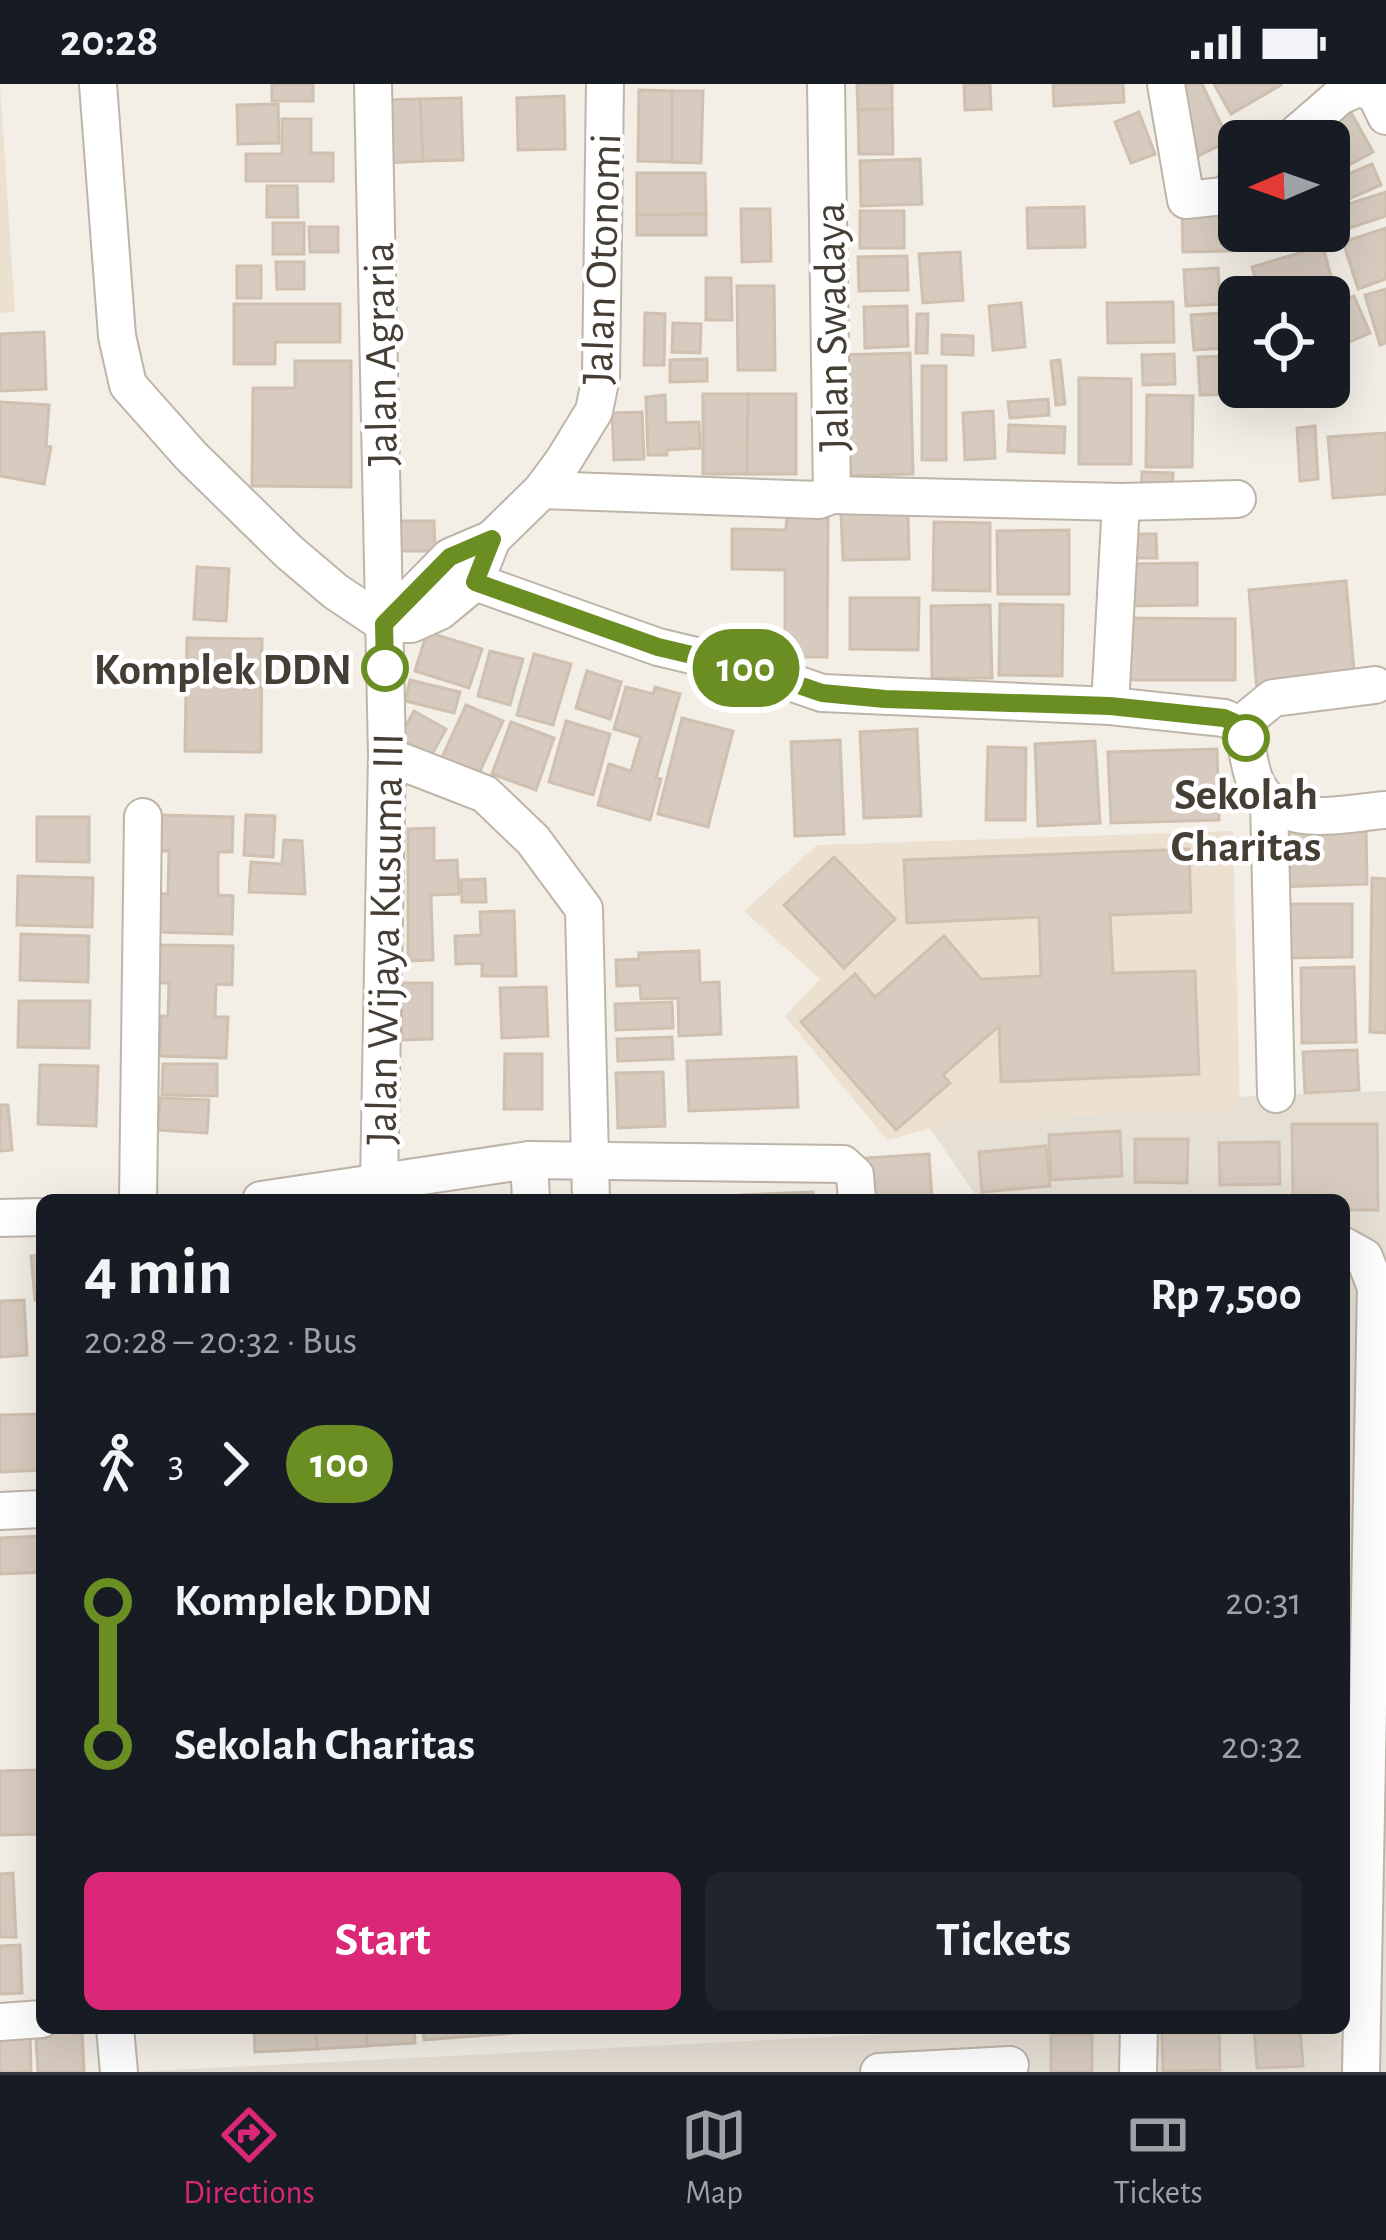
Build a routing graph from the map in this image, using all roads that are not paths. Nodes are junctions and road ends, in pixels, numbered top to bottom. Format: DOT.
graph roads {
  1 [pos="98,84"];
  2 [pos="373,84"];
  3 [pos="605,84"];
  4 [pos="826,84"];
  5 [pos="1166,84"];
  6 [pos="1386,116"];
  7 [pos="1312,120"];
  8 [pos="1218,197"];
  9 [pos="542,490"];
  10 [pos="832,495"];
  11 [pos="1237,499"];
  12 [pos="1121,502"];
  13 [pos="492,539"];
  14 [pos="475,582"];
  15 [pos="384,624"];
  16 [pos="1375,685"];
  17 [pos="1110,706"];
  18 [pos="1240,725"];
  19 [pos="387,756"];
  20 [pos="1269,802"];
  21 [pos="1386,810"];
  22 [pos="143,817"];
  23 [pos="1276,1094"];
  24 [pos="589,1158"];
  25 [pos="529,1160"];
  26 [pos="380,1183"];
  27 [pos="138,1194"];
  28 [pos="303,1194"];
  29 [pos="531,1194"];
  30 [pos="591,1194"];
  31 [pos="857,1194"];
  32 [pos="36,1216"];
  33 [pos="0,1218"];
  34 [pos="1350,1249"];
  35 [pos="1381,1287"];
  36 [pos="36,1509"];
  37 [pos="0,1511"];
  38 [pos="36,2019"];
  39 [pos="0,2022"];
  40 [pos="116,2034"];
  41 [pos="1138,2034"];
  42 [pos="1010,2065"];
  43 [pos="119,2072"];
  44 [pos="879,2072"];
  45 [pos="1138,2072"];
  46 [pos="1361,2072"];
  1 -- 15 [label="street"];
  2 -- 15 [label="street, Jalan Agraria"];
  3 -- 9 [label="street, Jalan Otonomi"];
  4 -- 10 [label="street, Jalan Swadaya"];
  5 -- 8 [label="street"];
  6 -- 7 [label="street"];
  9 -- 10 [label="street, Jalan Swadaya"];
  9 -- 13 [label="street, Jalan Otonomi"];
  10 -- 12 [label="street"];
  11 -- 12 [label="street"];
  12 -- 17 [label="street"];
  13 -- 14 [label="street"];
  13 -- 15 [label="street"];
  14 -- 15 [label="street"];
  14 -- 17 [label="street"];
  15 -- 19 [label="street, Jalan Wijaya Kusuma III"];
  16 -- 18 [label="street"];
  17 -- 18 [label="street"];
  18 -- 20 [label="street"];
  19 -- 24 [label="street"];
  19 -- 26 [label="street, Jalan Wijaya Kusuma III"];
  20 -- 21 [label="street"];
  20 -- 23 [label="street"];
  22 -- 27 [label="street"];
  24 -- 25 [label="street"];
  24 -- 30 [label="street"];
  24 -- 31 [label="street"];
  25 -- 26 [label="street"];
  25 -- 29 [label="street"];
  26 -- 28 [label="street"];
  32 -- 33 [label="street"];
  34 -- 35 [label="street"];
  35 -- 46 [label="street"];
  36 -- 37 [label="street"];
  38 -- 39 [label="street"];
  40 -- 43 [label="street"];
  41 -- 45 [label="street"];
  42 -- 44 [label="street"];
}
